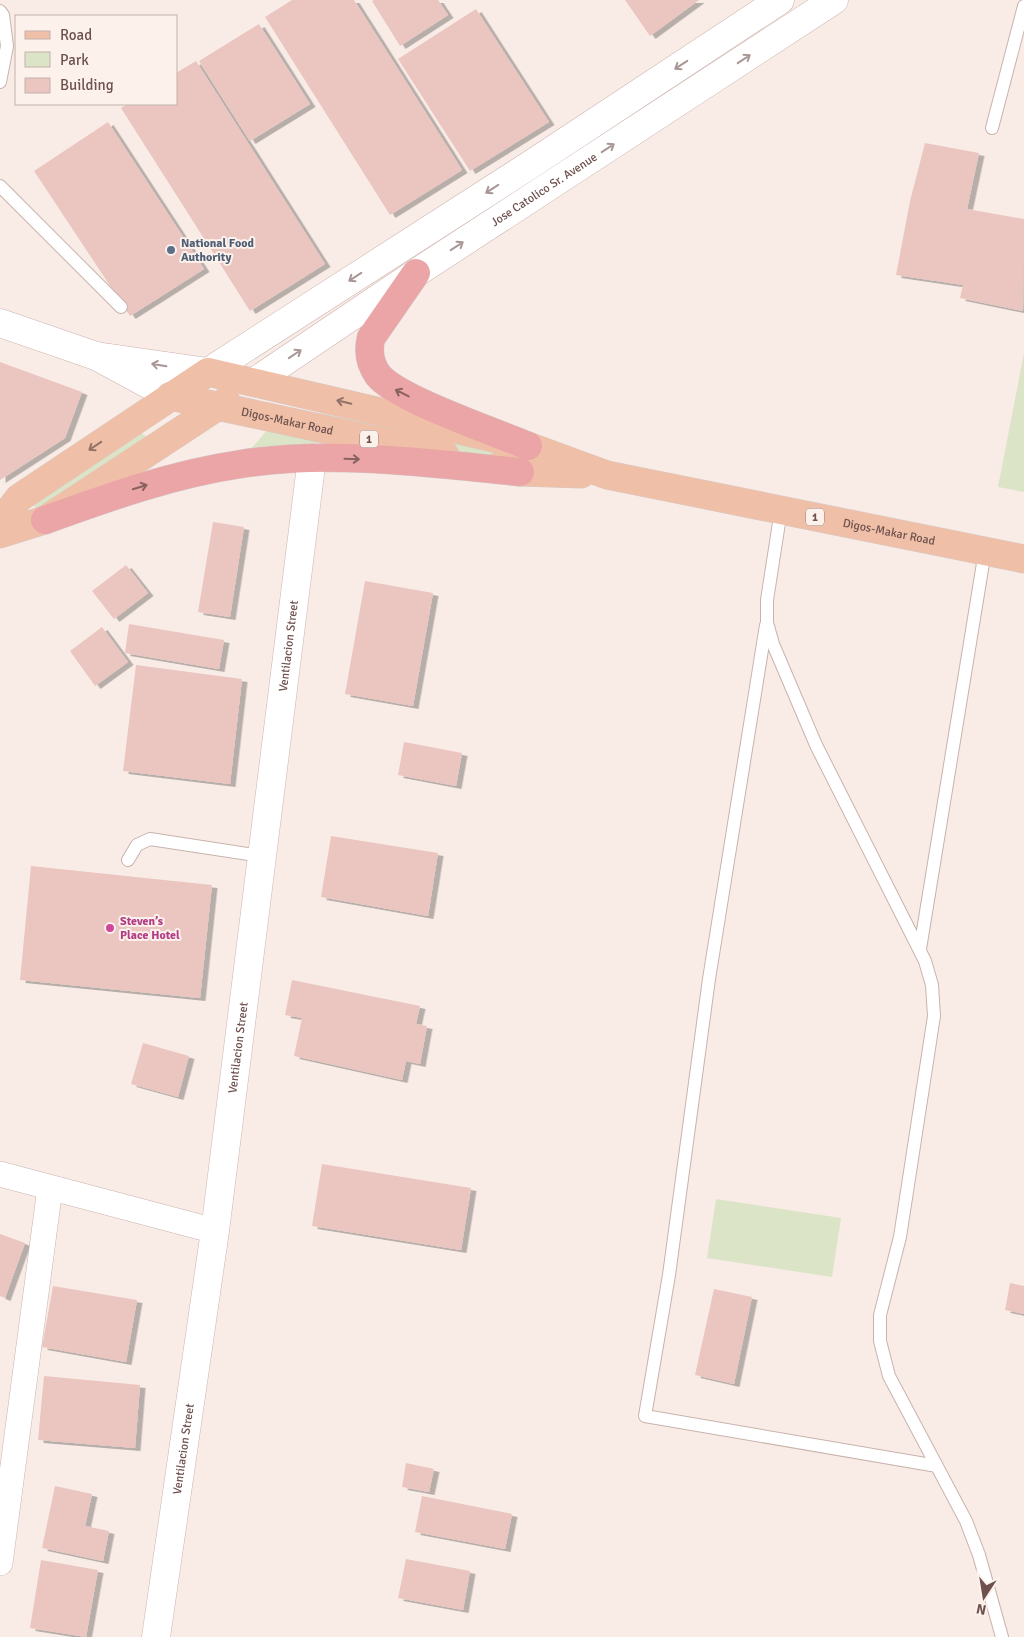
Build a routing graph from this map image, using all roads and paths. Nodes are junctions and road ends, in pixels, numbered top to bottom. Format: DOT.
graph roads {
  1 [pos="780,0"];
  2 [pos="1011,0"];
  3 [pos="827,2"];
  4 [pos="1024,6"];
  5 [pos="0,11"];
  6 [pos="0,82"];
  7 [pos="992,128"];
  8 [pos="0,186"];
  9 [pos="416,273"];
  10 [pos="121,307"];
  11 [pos="0,323"];
  12 [pos="96,356"];
  13 [pos="208,372"];
  14 [pos="254,382"];
  15 [pos="170,396"];
  16 [pos="218,406"];
  17 [pos="528,446"];
  18 [pos="312,458"];
  19 [pos="520,472"];
  20 [pos="607,475"];
  21 [pos="781,510"];
  22 [pos="45,520"];
  23 [pos="0,522"];
  24 [pos="0,534"];
  25 [pos="985,551"];
  26 [pos="1024,559"];
  27 [pos="767,623"];
  28 [pos="262,856"];
  29 [pos="128,860"];
  30 [pos="920,949"];
  31 [pos="0,1174"];
  32 [pos="50,1188"];
  33 [pos="215,1231"];
  34 [pos="937,1466"];
  35 [pos="0,1562"];
  36 [pos="156,1637"];
  37 [pos="1002,1637"];
  1 -- 13 [label="street, one-way"];
  2 -- 4 [label="lane"];
  9 -- 3 [label="street, Jose Catolico Sr. Avenue, one-way"];
  4 -- 7 [label="lane"];
  5 -- 6 [label="lane"];
  8 -- 10 [label="lane"];
  14 -- 9 [label="street, Jose Catolico Sr. Avenue, one-way"];
  17 -- 9 [label="highway, one-way"];
  11 -- 12 [label="street"];
  13 -- 12 [label="street, one-way"];
  12 -- 15 [label="street"];
  13 -- 14 [label="main road, 1"];
  13 -- 15 [label="main road"];
  14 -- 16 [label="main road"];
  17 -- 14 [label="main road, Digos-Makar Road / 1, one-way"];
  15 -- 16 [label="main road, 1"];
  15 -- 23 [label="main road, one-way"];
  16 -- 19 [label="main road, Digos-Makar Road / 1"];
  16 -- 22 [label="main road"];
  17 -- 20 [label="main road, Digos-Makar Road / 1"];
  18 -- 19 [label="highway, one-way"];
  22 -- 18 [label="highway, one-way"];
  18 -- 28 [label="street, Ventilacion Street"];
  19 -- 20 [label="main road, Digos-Makar Road / 1"];
  20 -- 21 [label="main road, Digos-Makar Road / 1"];
  21 -- 25 [label="main road, Digos-Makar Road / 1"];
  21 -- 27 [label="lane"];
  22 -- 24 [label="main road"];
  25 -- 26 [label="main road, Digos-Makar Road / 1"];
  25 -- 30 [label="lane"];
  27 -- 30 [label="lane"];
  27 -- 34 [label="lane"];
  28 -- 29 [label="lane"];
  28 -- 33 [label="street, Ventilacion Street"];
  30 -- 34 [label="lane"];
  31 -- 32 [label="street"];
  32 -- 33 [label="street"];
  32 -- 35 [label="street"];
  33 -- 36 [label="street, Ventilacion Street"];
  34 -- 37 [label="lane"];
}
